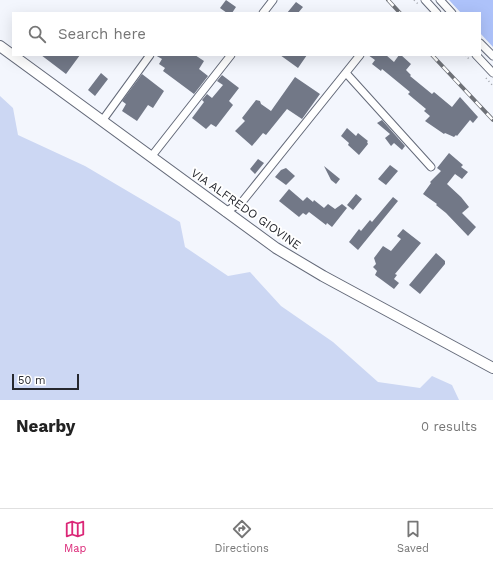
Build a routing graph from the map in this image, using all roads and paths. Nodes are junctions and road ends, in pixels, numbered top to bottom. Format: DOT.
graph roads {
  1 [pos="273,0"];
  2 [pos="425,0"];
  3 [pos="440,0"];
  4 [pos="264,12"];
  5 [pos="436,12"];
  6 [pos="451,12"];
  7 [pos="481,44"];
  8 [pos="0,46"];
  9 [pos="12,55"];
  10 [pos="14,56"];
  11 [pos="149,56"];
  12 [pos="230,56"];
  13 [pos="359,56"];
  14 [pos="477,56"];
  15 [pos="493,56"];
  16 [pos="346,73"];
  17 [pos="493,73"];
  18 [pos="102,121"];
  19 [pos="151,157"];
  20 [pos="431,167"];
  21 [pos="225,212"];
  22 [pos="493,368"];
  1 -- 4 [label="street"];
  2 -- 5 [label="street"];
  3 -- 6 [label="street"];
  7 -- 15 [label="street"];
  8 -- 9 [label="main road, VIA ALFREDO GIOVINE"];
  10 -- 18 [label="main road, VIA ALFREDO GIOVINE"];
  11 -- 18 [label="street"];
  12 -- 19 [label="street"];
  13 -- 16 [label="street"];
  14 -- 17 [label="street"];
  16 -- 20 [label="street"];
  16 -- 21 [label="street"];
  18 -- 19 [label="main road, VIA ALFREDO GIOVINE"];
  19 -- 21 [label="main road, VIA ALFREDO GIOVINE"];
  21 -- 22 [label="main road, VIA ALFREDO GIOVINE"];
}
